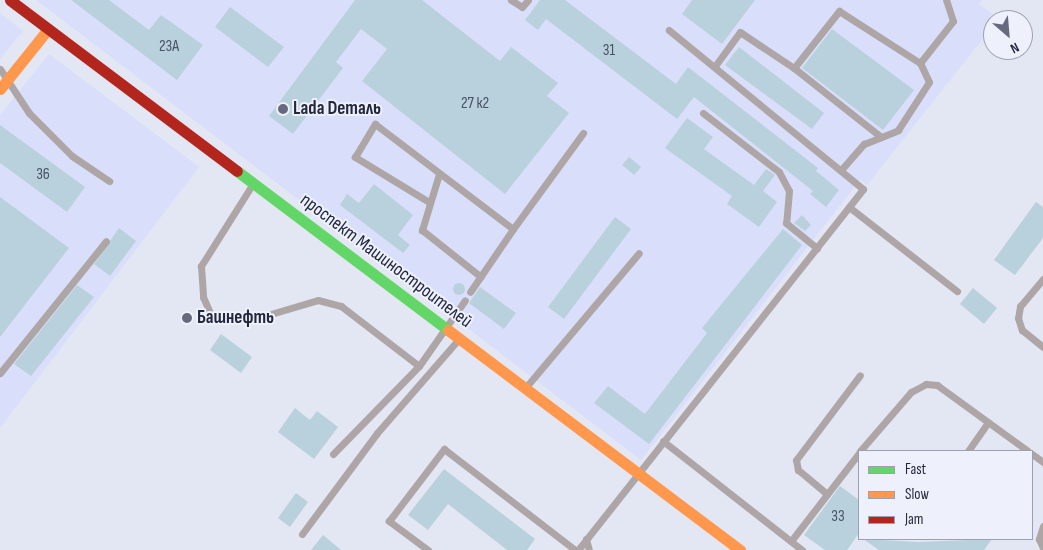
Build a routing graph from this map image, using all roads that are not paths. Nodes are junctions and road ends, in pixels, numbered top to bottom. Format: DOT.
graph roads {
  1 [pos="11,0"];
  2 [pos="511,0"];
  3 [pos="528,0"];
  4 [pos="946,0"];
  5 [pos="48,29"];
  6 [pos="669,30"];
  7 [pos="920,63"];
  8 [pos="715,66"];
  9 [pos="794,68"];
  10 [pos="0,69"];
  11 [pos="4,85"];
  12 [pos="703,113"];
  13 [pos="583,133"];
  14 [pos="881,137"];
  15 [pos="840,170"];
  16 [pos="439,174"];
  17 [pos="109,181"];
  18 [pos="254,183"];
  19 [pos="429,202"];
  20 [pos="849,207"];
  21 [pos="513,229"];
  22 [pos="106,241"];
  23 [pos="817,248"];
  24 [pos="639,253"];
  25 [pos="481,277"];
  26 [pos="1043,279"];
  27 [pos="957,291"];
  28 [pos="470,292"];
  29 [pos="465,300"];
  30 [pos="447,330"];
  31 [pos="458,338"];
  32 [pos="1043,347"];
  33 [pos="419,366"];
  34 [pos="0,373"];
  35 [pos="860,375"];
  36 [pos="526,387"];
  37 [pos="988,422"];
  38 [pos="663,441"];
  39 [pos="862,450"];
  40 [pos="969,450"];
  41 [pos="1027,450"];
  42 [pos="333,454"];
  43 [pos="858,455"];
  44 [pos="639,474"];
  45 [pos="827,494"];
  46 [pos="1043,526"];
  47 [pos="302,534"];
  48 [pos="586,539"];
  49 [pos="791,541"];
  50 [pos="1043,548"];
  51 [pos="428,550"];
  52 [pos="576,550"];
  53 [pos="589,550"];
  54 [pos="740,550"];
  55 [pos="802,550"];
  1 -- 5 [label="main road, проспект Машиностроителей"];
  2 -- 3 [label="lane"];
  4 -- 7 [label="lane"];
  5 -- 11 [label="main road"];
  5 -- 18 [label="main road, проспект Машиностроителей"];
  6 -- 8 [label="lane"];
  7 -- 9 [label="lane"];
  7 -- 14 [label="lane"];
  8 -- 9 [label="lane"];
  8 -- 15 [label="lane"];
  9 -- 14 [label="lane"];
  10 -- 11 [label="lane"];
  11 -- 17 [label="lane"];
  12 -- 23 [label="lane"];
  13 -- 21 [label="lane"];
  14 -- 15 [label="lane"];
  15 -- 20 [label="lane"];
  16 -- 19 [label="lane"];
  16 -- 19 [label="lane"];
  16 -- 21 [label="lane"];
  18 -- 30 [label="main road, проспект Машиностроителей"];
  18 -- 33 [label="lane"];
  19 -- 25 [label="lane"];
  20 -- 23 [label="lane"];
  20 -- 27 [label="lane"];
  21 -- 25 [label="lane"];
  22 -- 34 [label="lane"];
  23 -- 38 [label="lane"];
  24 -- 36 [label="lane"];
  25 -- 28 [label="lane"];
  26 -- 32 [label="lane"];
  29 -- 30 [label="lane"];
  30 -- 31 [label="main road, проспект Машиностроителей"];
  30 -- 33 [label="lane"];
  31 -- 36 [label="main road, проспект Машиностроителей"];
  31 -- 47 [label="lane"];
  33 -- 42 [label="lane"];
  35 -- 45 [label="lane"];
  36 -- 44 [label="main road, проспект Машиностроителей"];
  37 -- 39 [label="lane"];
  37 -- 40 [label="lane"];
  37 -- 41 [label="lane"];
  38 -- 44 [label="lane"];
  38 -- 49 [label="lane"];
  43 -- 45 [label="lane"];
  44 -- 48 [label="lane"];
  44 -- 54 [label="main road, проспект Машиностроителей"];
  45 -- 49 [label="lane"];
  46 -- 50 [label="lane"];
  48 -- 52 [label="lane"];
  48 -- 53 [label="lane"];
  49 -- 55 [label="lane"];
  51 -- 52 [label="lane"];
}
